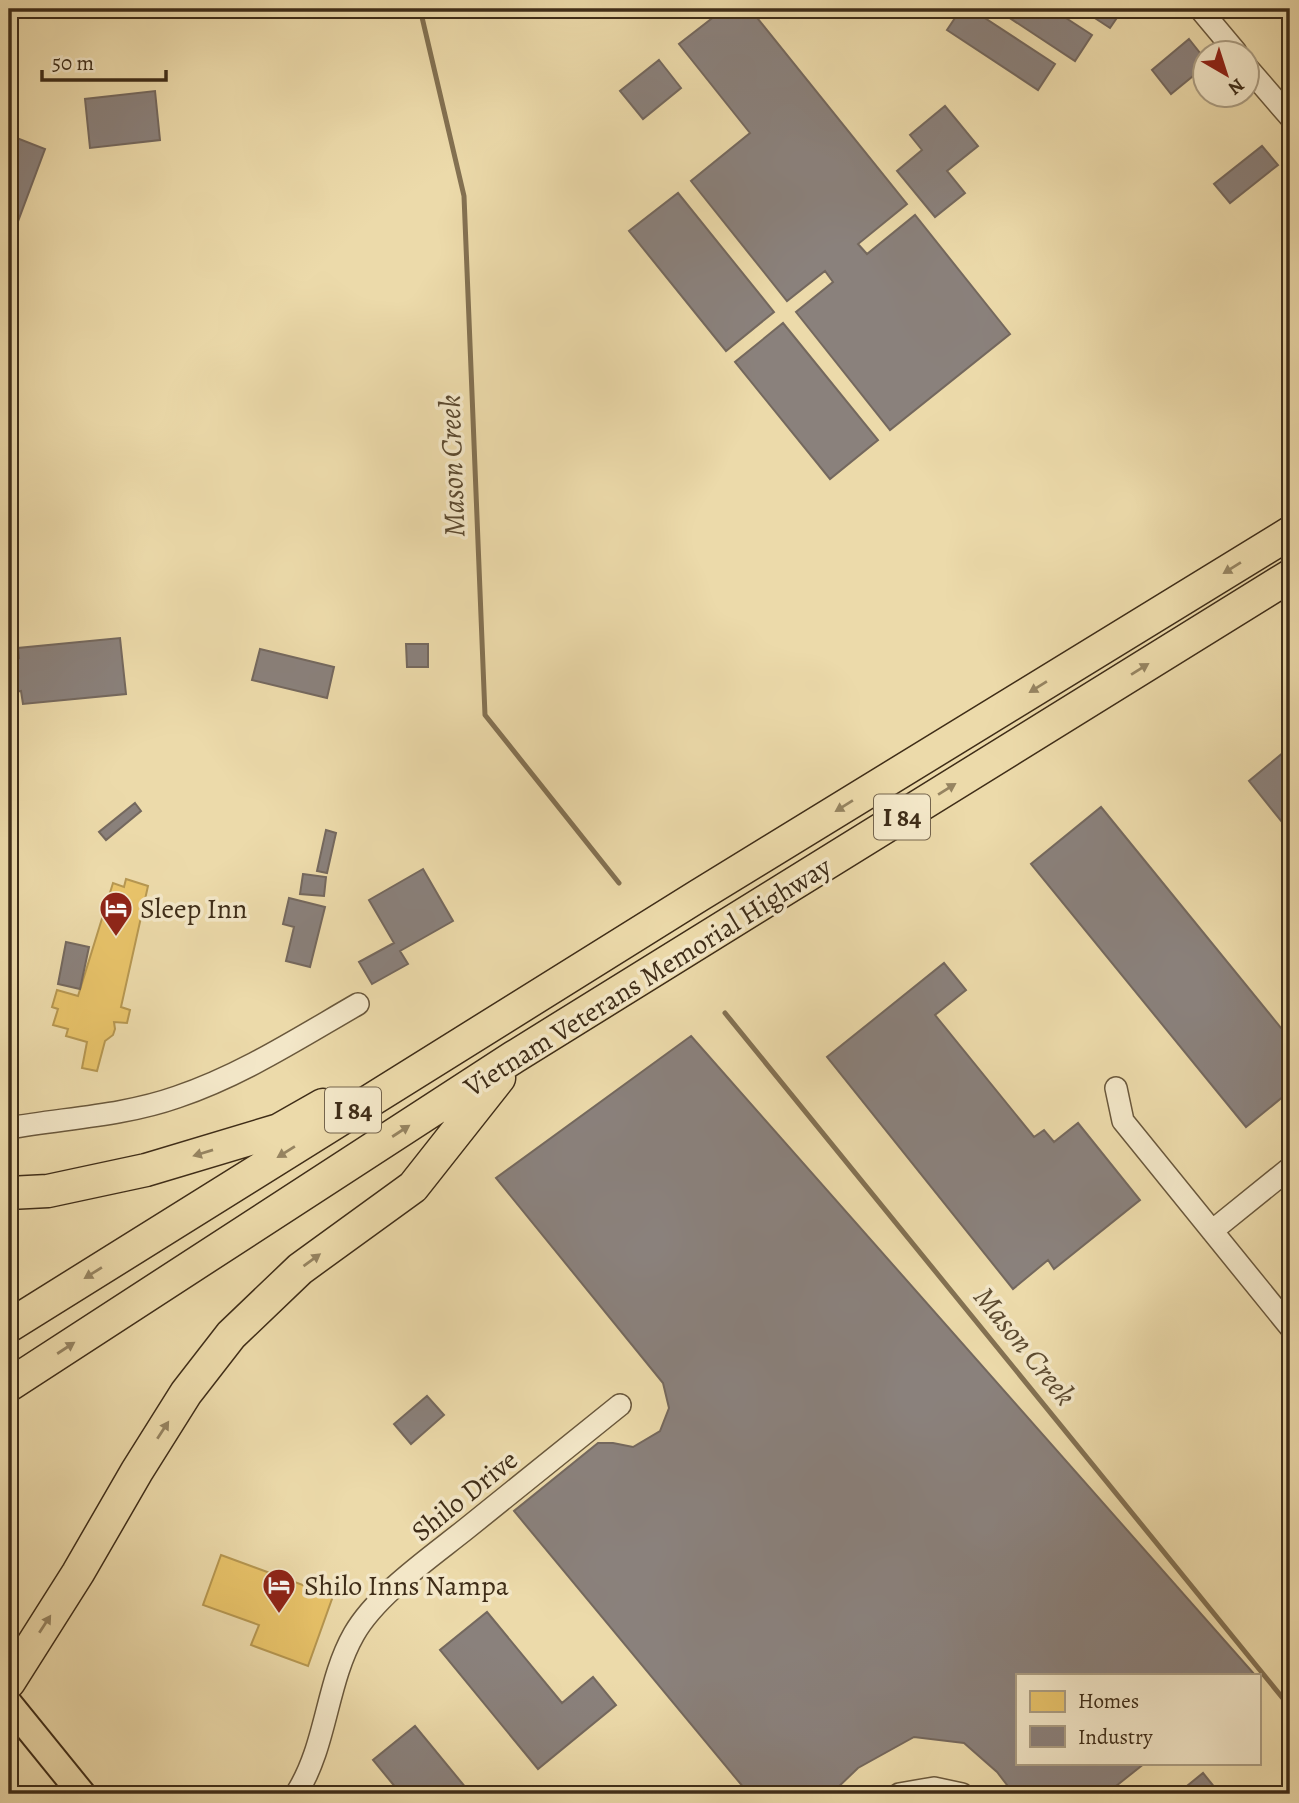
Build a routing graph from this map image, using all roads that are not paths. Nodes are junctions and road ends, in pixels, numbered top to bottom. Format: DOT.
graph roads {
  1 [pos="1200,9"];
  2 [pos="1224,38"];
  3 [pos="1260,81"];
  4 [pos="1290,117"];
  5 [pos="1290,533"];
  6 [pos="1290,576"];
  7 [pos="698,897"];
  8 [pos="358,1004"];
  9 [pos="514,1057"];
  10 [pos="1116,1088"];
  11 [pos="9,1128"];
  12 [pos="1290,1168"];
  13 [pos="9,1193"];
  14 [pos="1212,1231"];
  15 [pos="9,1326"];
  16 [pos="1290,1327"];
  17 [pos="9,1385"];
  18 [pos="620,1405"];
  19 [pos="9,1682"];
  20 [pos="9,1704"];
  21 [pos="82,1794"];
  22 [pos="296,1794"];
  23 [pos="899,1794"];
  24 [pos="962,1794"];
  1 -- 2 [label="street"];
  3 -- 4 [label="street"];
  5 -- 7 [label="highway, Vietnam Veterans Memorial Highway / I 84, one-way"];
  9 -- 6 [label="highway, Vietnam Veterans Memorial Highway / I 84, one-way"];
  7 -- 13 [label="highway, one-way"];
  7 -- 15 [label="highway, Vietnam Veterans Memorial Highway / I 84, one-way"];
  8 -- 11 [label="street"];
  17 -- 9 [label="highway, Vietnam Veterans Memorial Highway / I 84, one-way"];
  19 -- 9 [label="highway, one-way"];
  10 -- 14 [label="street"];
  12 -- 14 [label="street"];
  14 -- 16 [label="street"];
  18 -- 22 [label="street, Shilo Drive"];
  20 -- 21 [label="main road"];
  23 -- 24 [label="street"];
}
